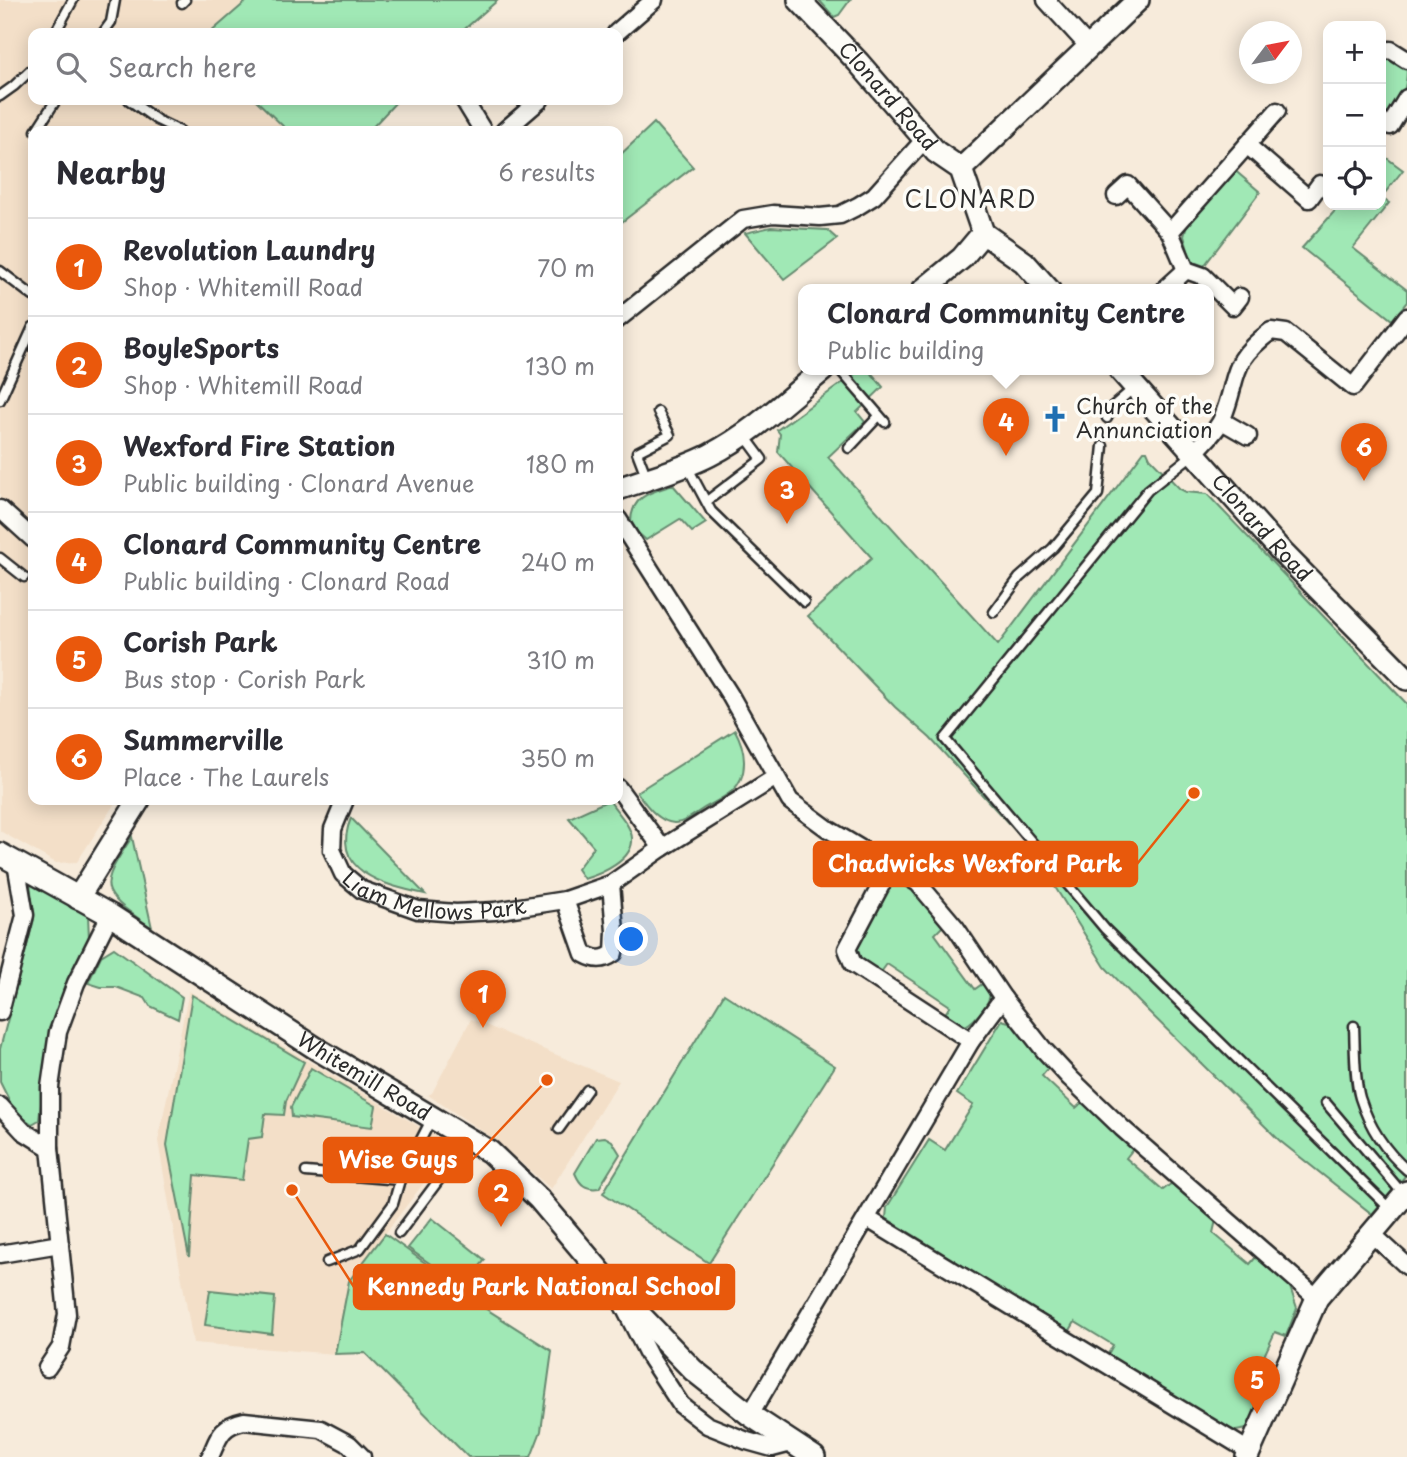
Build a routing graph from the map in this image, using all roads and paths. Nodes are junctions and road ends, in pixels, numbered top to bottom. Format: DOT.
graph roads {
  1 [pos="73,0"];
  2 [pos="116,0"];
  3 [pos="654,0"];
  4 [pos="799,0"];
  5 [pos="1046,0"];
  6 [pos="1138,0"];
  7 [pos="58,28"];
  8 [pos="107,28"];
  9 [pos="622,28"];
  10 [pos="1089,47"];
  11 [pos="1386,50"];
  12 [pos="1407,60"];
  13 [pos="28,73"];
  14 [pos="0,96"];
  15 [pos="1407,98"];
  16 [pos="53,105"];
  17 [pos="137,105"];
  18 [pos="467,105"];
  19 [pos="534,105"];
  20 [pos="1277,111"];
  21 [pos="1386,124"];
  22 [pos="39,126"];
  23 [pos="170,126"];
  24 [pos="480,126"];
  25 [pos="510,126"];
  26 [pos="925,139"];
  27 [pos="1247,145"];
  28 [pos="961,169"];
  29 [pos="1320,184"];
  30 [pos="1116,196"];
  31 [pos="1170,232"];
  32 [pos="983,233"];
  33 [pos="1186,270"];
  34 [pos="0,271"];
  35 [pos="930,284"];
  36 [pos="1044,284"];
  37 [pos="1171,284"];
  38 [pos="1211,284"];
  39 [pos="1214,287"];
  40 [pos="28,292"];
  41 [pos="1240,297"];
  42 [pos="623,315"];
  43 [pos="1407,317"];
  44 [pos="28,338"];
  45 [pos="817,375"];
  46 [pos="844,375"];
  47 [pos="1125,375"];
  48 [pos="1136,387"];
  49 [pos="0,400"];
  50 [pos="658,412"];
  51 [pos="1107,418"];
  52 [pos="1222,421"];
  53 [pos="744,433"];
  54 [pos="1248,436"];
  55 [pos="1103,446"];
  56 [pos="849,448"];
  57 [pos="1194,453"];
  58 [pos="687,466"];
  59 [pos="647,478"];
  60 [pos="623,487"];
  61 [pos="707,501"];
  62 [pos="0,509"];
  63 [pos="623,527"];
  64 [pos="28,534"];
  65 [pos="0,558"];
  66 [pos="24,577"];
  67 [pos="804,602"];
  68 [pos="994,612"];
  69 [pos="1407,679"];
  70 [pos="776,777"];
  71 [pos="623,795"];
  72 [pos="136,805"];
  73 [pos="343,805"];
  74 [pos="662,848"];
  75 [pos="8,859"];
  76 [pos="891,866"];
  77 [pos="611,884"];
  78 [pos="78,898"];
  79 [pos="565,901"];
  80 [pos="110,915"];
  81 [pos="1003,998"];
  82 [pos="0,1012"];
  83 [pos="1354,1026"];
  84 [pos="971,1041"];
  85 [pos="587,1090"];
  86 [pos="1325,1103"];
  87 [pos="0,1106"];
  88 [pos="433,1118"];
  89 [pos="559,1129"];
  90 [pos="470,1139"];
  91 [pos="50,1148"];
  92 [pos="1407,1170"];
  93 [pos="306,1172"];
  94 [pos="400,1180"];
  95 [pos="1401,1199"];
  96 [pos="868,1219"];
  97 [pos="398,1233"];
  98 [pos="1372,1234"];
  99 [pos="60,1244"];
  100 [pos="0,1254"];
  101 [pos="327,1262"];
  102 [pos="1407,1266"];
  103 [pos="615,1289"];
  104 [pos="1317,1298"];
  105 [pos="47,1368"];
  106 [pos="750,1415"];
  107 [pos="790,1443"];
  108 [pos="1248,1454"];
  109 [pos="210,1457"];
  110 [pos="362,1457"];
  111 [pos="814,1457"];
  1 -- 7 [label="lane"];
  2 -- 8 [label="lane"];
  3 -- 9 [label="street"];
  4 -- 26 [label="street, Clonard Road"];
  5 -- 10 [label="street"];
  6 -- 10 [label="street"];
  10 -- 28 [label="street"];
  11 -- 12 [label="street"];
  13 -- 14 [label="lane"];
  15 -- 21 [label="street"];
  16 -- 22 [label="lane"];
  17 -- 23 [label="lane"];
  18 -- 24 [label="street"];
  19 -- 25 [label="street"];
  20 -- 27 [label="street"];
  26 -- 28 [label="street, Clonard Road"];
  26 -- 42 [label="street"];
  27 -- 29 [label="street"];
  27 -- 31 [label="street"];
  28 -- 32 [label="street"];
  30 -- 31 [label="street"];
  31 -- 33 [label="street"];
  32 -- 35 [label="street"];
  32 -- 36 [label="street"];
  33 -- 37 [label="street"];
  33 -- 38 [label="street"];
  34 -- 40 [label="lane"];
  39 -- 41 [label="street"];
  43 -- 52 [label="street"];
  44 -- 49 [label="lane"];
  45 -- 53 [label="street"];
  46 -- 56 [label="lane"];
  47 -- 48 [label="street, Clonard Road"];
  48 -- 51 [label="lane"];
  48 -- 57 [label="street, Clonard Road"];
  50 -- 59 [label="lane"];
  52 -- 54 [label="street"];
  52 -- 57 [label="street"];
  53 -- 58 [label="street"];
  53 -- 61 [label="lane"];
  55 -- 68 [label="lane"];
  57 -- 69 [label="street, Clonard Road"];
  57 -- 95 [label="lane"];
  58 -- 59 [label="street"];
  58 -- 61 [label="lane"];
  59 -- 60 [label="street"];
  61 -- 67 [label="lane"];
  62 -- 64 [label="street"];
  63 -- 70 [label="street"];
  65 -- 66 [label="lane"];
  70 -- 74 [label="street, Liam Mellows Park"];
  70 -- 76 [label="street"];
  71 -- 74 [label="street"];
  72 -- 78 [label="street"];
  73 -- 79 [label="street, Liam Mellows Park"];
  74 -- 77 [label="street, Liam Mellows Park"];
  75 -- 78 [label="street, Whitemill Road"];
  75 -- 82 [label="street"];
  76 -- 81 [label="street"];
  76 -- 84 [label="street"];
  77 -- 79 [label="street, Liam Mellows Park"];
  77 -- 79 [label="street"];
  78 -- 80 [label="street, Whitemill Road"];
  80 -- 88 [label="street, Whitemill Road"];
  80 -- 91 [label="street"];
  81 -- 84 [label="street"];
  81 -- 104 [label="street"];
  83 -- 92 [label="lane"];
  84 -- 96 [label="street"];
  85 -- 89 [label="lane"];
  86 -- 95 [label="lane"];
  87 -- 91 [label="street"];
  88 -- 90 [label="street, Whitemill Road"];
  88 -- 94 [label="lane"];
  90 -- 97 [label="lane"];
  90 -- 103 [label="street, Whitemill Road"];
  91 -- 99 [label="street"];
  93 -- 94 [label="lane"];
  94 -- 101 [label="lane"];
  95 -- 98 [label="street"];
  96 -- 106 [label="street"];
  96 -- 108 [label="street"];
  98 -- 102 [label="street"];
  98 -- 104 [label="street"];
  99 -- 100 [label="street"];
  99 -- 105 [label="street"];
  103 -- 106 [label="street, Whitemill Road"];
  103 -- 107 [label="street"];
  104 -- 108 [label="street"];
  106 -- 107 [label="street, Whitemill Road"];
  107 -- 111 [label="street, Whitemill Road"];
  109 -- 110 [label="street"];
}
